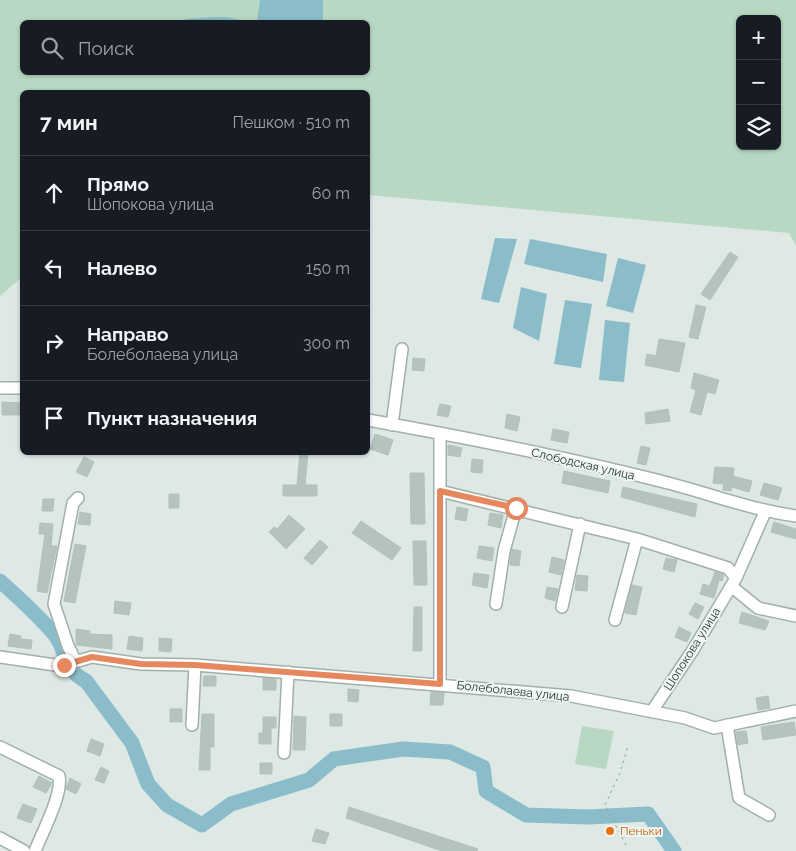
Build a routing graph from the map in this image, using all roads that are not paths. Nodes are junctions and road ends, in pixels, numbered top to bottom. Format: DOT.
graph roads {
  1 [pos="402,349"];
  2 [pos="0,388"];
  3 [pos="20,388"];
  4 [pos="370,420"];
  5 [pos="392,425"];
  6 [pos="440,433"];
  7 [pos="440,491"];
  8 [pos="78,498"];
  9 [pos="516,508"];
  10 [pos="765,512"];
  11 [pos="796,516"];
  12 [pos="580,524"];
  13 [pos="637,539"];
  14 [pos="734,582"];
  15 [pos="496,604"];
  16 [pos="562,607"];
  17 [pos="796,616"];
  18 [pos="615,620"];
  19 [pos="0,657"];
  20 [pos="76,660"];
  21 [pos="195,665"];
  22 [pos="288,672"];
  23 [pos="440,684"];
  24 [pos="652,711"];
  25 [pos="796,711"];
  26 [pos="192,725"];
  27 [pos="727,725"];
  28 [pos="0,747"];
  29 [pos="284,753"];
  30 [pos="768,815"];
  31 [pos="0,838"];
  32 [pos="24,851"];
  33 [pos="35,851"];
  1 -- 5 [label="street"];
  2 -- 3 [label="street"];
  4 -- 5 [label="street, Слободская улица"];
  5 -- 6 [label="street, Слободская улица"];
  6 -- 7 [label="street"];
  6 -- 10 [label="street, Слободская улица"];
  7 -- 9 [label="street"];
  7 -- 23 [label="street"];
  8 -- 20 [label="street"];
  9 -- 12 [label="street"];
  9 -- 15 [label="street"];
  10 -- 11 [label="street, Слободская улица"];
  10 -- 14 [label="street, Шопокова улица"];
  12 -- 13 [label="street"];
  12 -- 16 [label="street"];
  13 -- 14 [label="street"];
  13 -- 18 [label="street"];
  14 -- 17 [label="street"];
  14 -- 24 [label="street, Шопокова улица"];
  19 -- 20 [label="street, Болеболаева улица"];
  20 -- 21 [label="street, Болеболаева улица"];
  21 -- 22 [label="street, Болеболаева улица"];
  21 -- 26 [label="street"];
  22 -- 23 [label="street, Болеболаева улица"];
  22 -- 29 [label="street"];
  23 -- 24 [label="street, Болеболаева улица"];
  24 -- 27 [label="street, Болеболаева улица"];
  25 -- 27 [label="street, Болеболаева улица"];
  27 -- 30 [label="street"];
  28 -- 33 [label="street"];
  31 -- 32 [label="street"];
}
